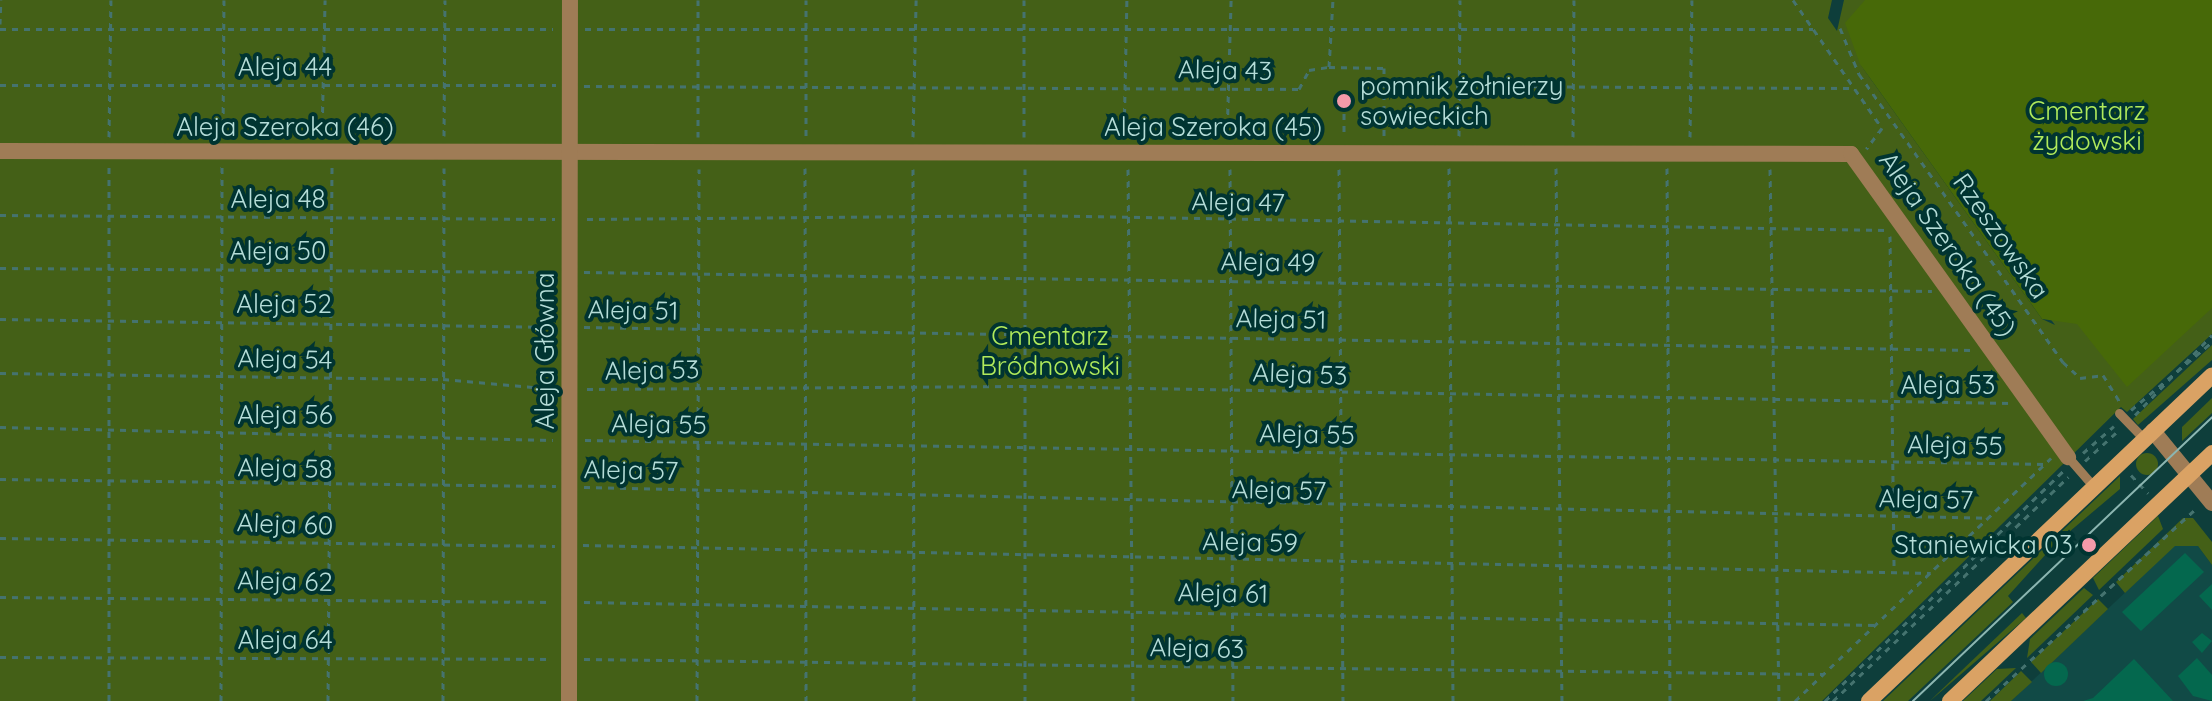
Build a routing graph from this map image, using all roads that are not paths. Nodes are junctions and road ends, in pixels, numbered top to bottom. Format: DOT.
graph roads {
  1 [pos="570,0"];
  2 [pos="577,150"];
  3 [pos="0,151"];
  4 [pos="2212,375"];
  5 [pos="2124,417"];
  6 [pos="2148,435"];
  7 [pos="2212,453"];
  8 [pos="2070,459"];
  9 [pos="2189,475"];
  10 [pos="2094,487"];
  11 [pos="2210,500"];
  12 [pos="569,701"];
  13 [pos="1869,701"];
  14 [pos="1950,701"];
  1 -- 2 [label="street, Aleja Główna"];
  2 -- 3 [label="street, Aleja Szeroka (46)"];
  2 -- 8 [label="street, Aleja Szeroka (45)"];
  2 -- 12 [label="street, Aleja Główna"];
  4 -- 6 [label="main road"];
  5 -- 6 [label="lane"];
  6 -- 9 [label="street"];
  6 -- 10 [label="main road"];
  7 -- 9 [label="main road"];
  8 -- 10 [label="lane"];
  9 -- 11 [label="street"];
  9 -- 14 [label="main road"];
  10 -- 13 [label="main road"];
}
